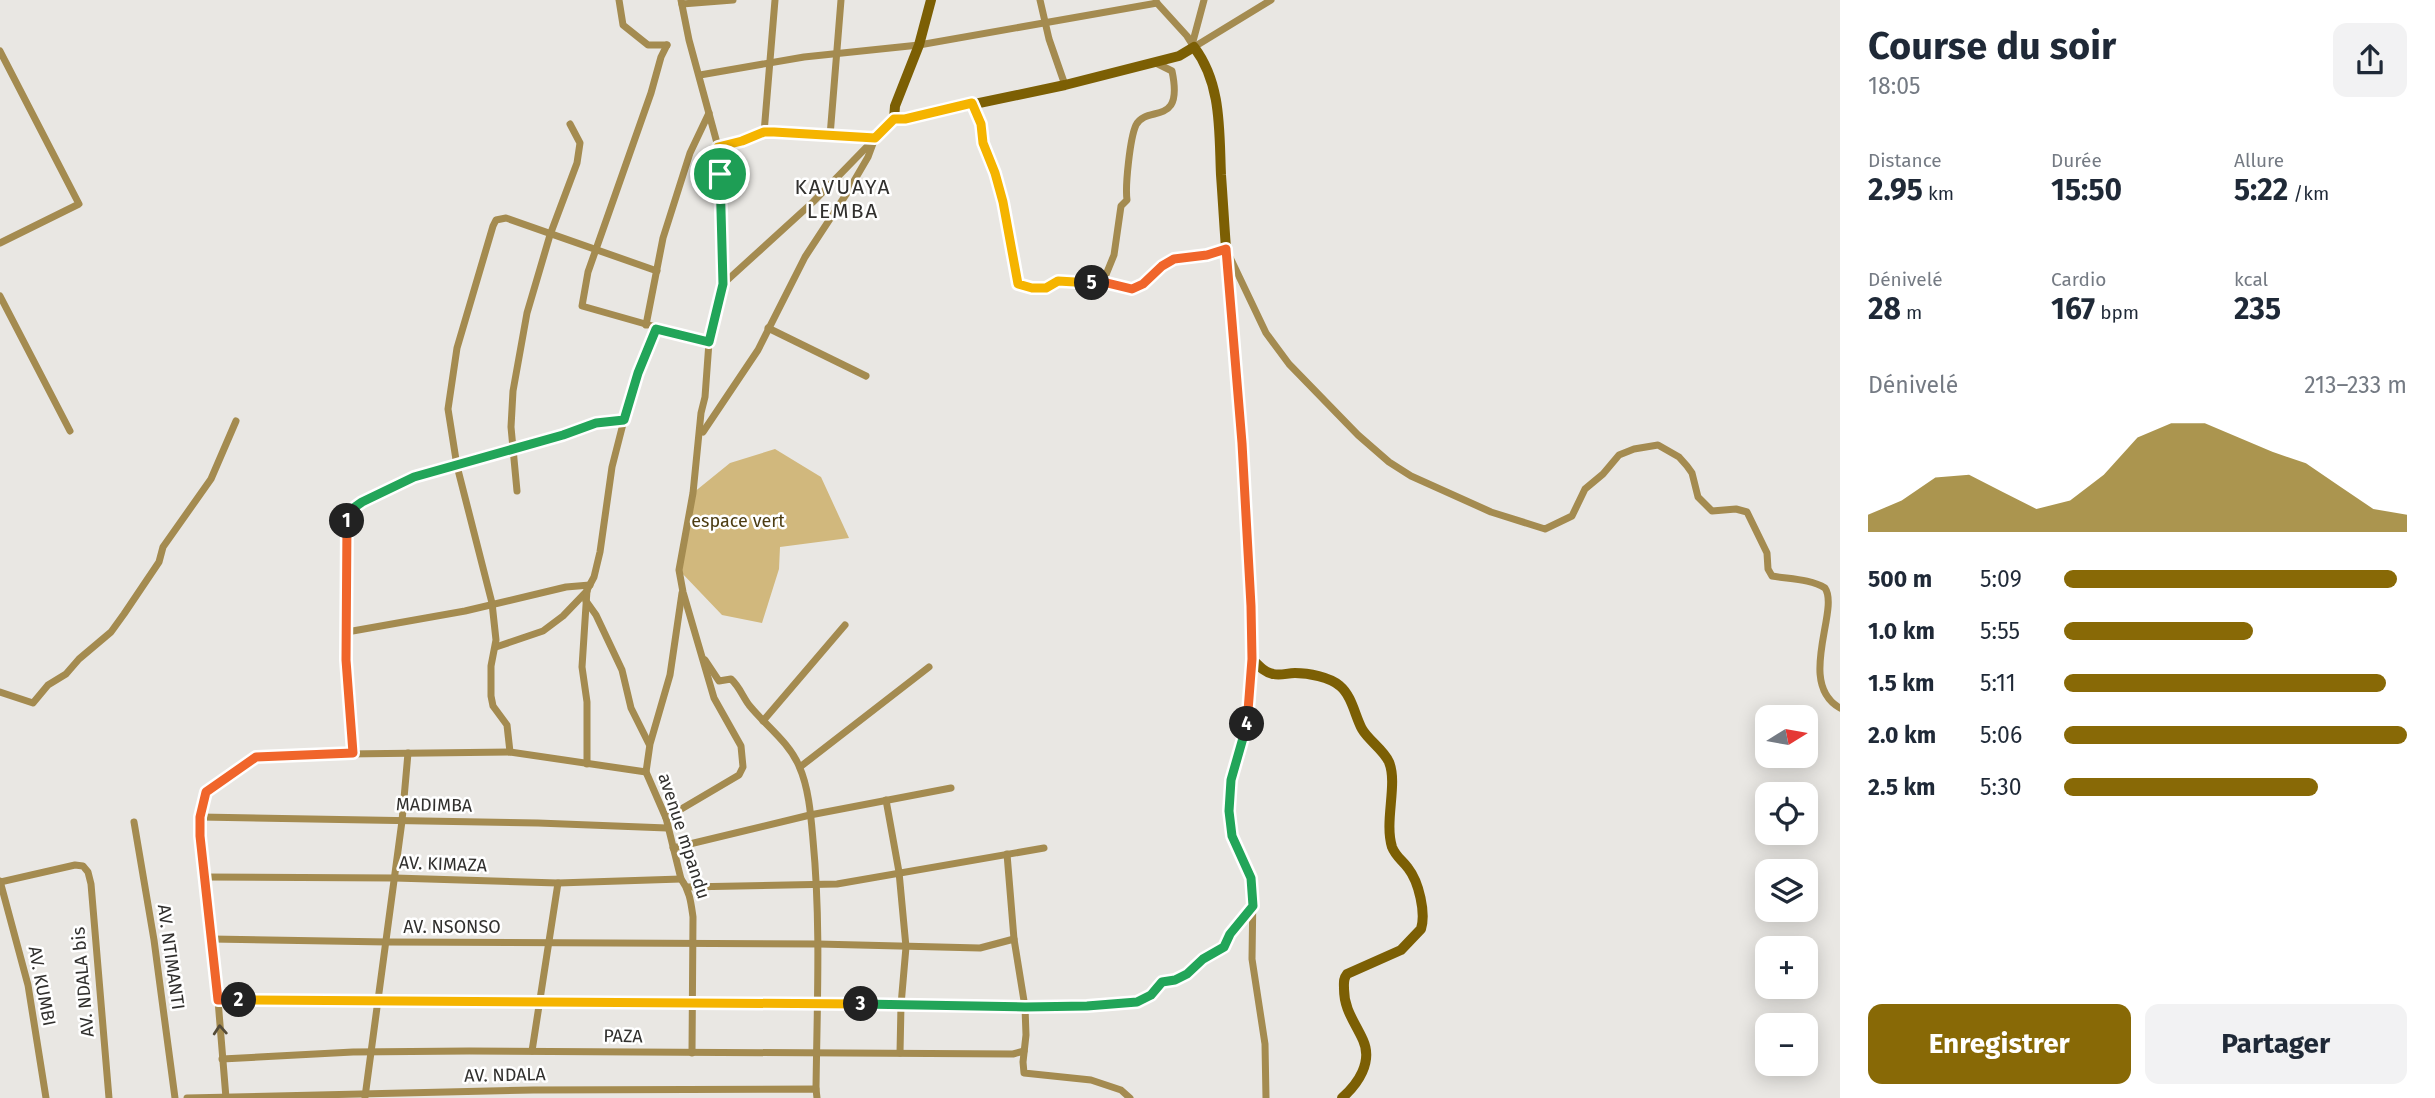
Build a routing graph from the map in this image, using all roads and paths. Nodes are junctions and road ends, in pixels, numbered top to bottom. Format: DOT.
graph roads {
  1 [pos="619,0"];
  2 [pos="733,0"];
  3 [pos="775,0"];
  4 [pos="841,0"];
  5 [pos="932,0"];
  6 [pos="1040,0"];
  7 [pos="1204,0"];
  8 [pos="1271,0"];
  9 [pos="682,2"];
  10 [pos="1156,2"];
  11 [pos="1045,23"];
  12 [pos="919,45"];
  13 [pos="1193,46"];
  14 [pos="0,51"];
  15 [pos="836,54"];
  16 [pos="769,63"];
  17 [pos="1154,63"];
  18 [pos="700,75"];
  19 [pos="1065,85"];
  20 [pos="972,103"];
  21 [pos="710,113"];
  22 [pos="894,119"];
  23 [pos="570,124"];
  24 [pos="764,132"];
  25 [pos="830,136"];
  26 [pos="875,138"];
  27 [pos="718,147"];
  28 [pos="550,235"];
  29 [pos="0,243"];
  30 [pos="1226,249"];
  31 [pos="596,250"];
  32 [pos="657,271"];
  33 [pos="1103,282"];
  34 [pos="723,284"];
  35 [pos="0,296"];
  36 [pos="646,325"];
  37 [pos="768,328"];
  38 [pos="656,329"];
  39 [pos="709,342"];
  40 [pos="866,376"];
  41 [pos="624,420"];
  42 [pos="236,421"];
  43 [pos="70,431"];
  44 [pos="703,432"];
  45 [pos="512,448"];
  46 [pos="457,466"];
  47 [pos="517,491"];
  48 [pos="588,587"];
  49 [pos="682,592"];
  50 [pos="586,601"];
  51 [pos="492,603"];
  52 [pos="845,625"];
  53 [pos="347,632"];
  54 [pos="496,647"];
  55 [pos="700,653"];
  56 [pos="1252,659"];
  57 [pos="929,667"];
  58 [pos="0,692"];
  59 [pos="1840,708"];
  60 [pos="763,721"];
  61 [pos="650,744"];
  62 [pos="510,752"];
  63 [pos="353,753"];
  64 [pos="408,753"];
  65 [pos="587,764"];
  66 [pos="800,766"];
  67 [pos="646,772"];
  68 [pos="951,788"];
  69 [pos="886,800"];
  70 [pos="810,815"];
  71 [pos="200,817"];
  72 [pos="666,818"];
  73 [pos="402,821"];
  74 [pos="134,822"];
  75 [pos="667,828"];
  76 [pos="673,848"];
  77 [pos="1044,848"];
  78 [pos="1007,854"];
  79 [pos="899,872"];
  80 [pos="204,877"];
  81 [pos="395,878"];
  82 [pos="681,879"];
  83 [pos="0,882"];
  84 [pos="558,883"];
  85 [pos="816,885"];
  86 [pos="687,887"];
  87 [pos="1253,906"];
  88 [pos="211,939"];
  89 [pos="1014,939"];
  90 [pos="387,943"];
  91 [pos="549,943"];
  92 [pos="693,943"];
  93 [pos="818,944"];
  94 [pos="906,947"];
  95 [pos="218,1000"];
  96 [pos="540,1001"];
  97 [pos="692,1002"];
  98 [pos="378,1003"];
  99 [pos="818,1004"];
  100 [pos="901,1005"];
  101 [pos="1025,1007"];
  102 [pos="532,1051"];
  103 [pos="1024,1051"];
  104 [pos="372,1052"];
  105 [pos="692,1053"];
  106 [pos="816,1053"];
  107 [pos="900,1053"];
  108 [pos="222,1059"];
  109 [pos="816,1094"];
  110 [pos="365,1096"];
  111 [pos="47,1098"];
  112 [pos="109,1098"];
  113 [pos="174,1098"];
  114 [pos="187,1098"];
  115 [pos="225,1098"];
  116 [pos="1130,1098"];
  117 [pos="1266,1098"];
  118 [pos="1342,1098"];
  1 -- 31 [label="street"];
  2 -- 9 [label="street"];
  3 -- 16 [label="street"];
  4 -- 15 [label="street"];
  5 -- 12 [label="street"];
  6 -- 11 [label="street"];
  7 -- 13 [label="street"];
  8 -- 13 [label="street"];
  9 -- 18 [label="street"];
  10 -- 11 [label="street"];
  10 -- 13 [label="street"];
  11 -- 12 [label="street"];
  11 -- 19 [label="street"];
  12 -- 15 [label="street"];
  12 -- 22 [label="street"];
  13 -- 17 [label="street"];
  13 -- 30 [label="street"];
  14 -- 29 [label="street"];
  15 -- 16 [label="street"];
  15 -- 25 [label="street"];
  16 -- 18 [label="street"];
  16 -- 24 [label="street"];
  17 -- 19 [label="street"];
  17 -- 33 [label="street"];
  18 -- 21 [label="street"];
  19 -- 20 [label="street"];
  20 -- 22 [label="street"];
  20 -- 33 [label="street"];
  21 -- 27 [label="street"];
  21 -- 32 [label="street"];
  22 -- 26 [label="street"];
  23 -- 28 [label="street"];
  24 -- 25 [label="street"];
  24 -- 27 [label="street"];
  25 -- 26 [label="street"];
  26 -- 34 [label="street"];
  26 -- 37 [label="street"];
  27 -- 34 [label="street"];
  28 -- 31 [label="street"];
  28 -- 45 [label="street"];
  28 -- 46 [label="street"];
  30 -- 33 [label="street"];
  30 -- 56 [label="street"];
  30 -- 59 [label="street"];
  31 -- 32 [label="street"];
  31 -- 36 [label="street"];
  32 -- 36 [label="street"];
  34 -- 39 [label="street"];
  35 -- 43 [label="street"];
  36 -- 38 [label="street"];
  37 -- 40 [label="street"];
  37 -- 44 [label="street"];
  38 -- 39 [label="street"];
  38 -- 41 [label="street"];
  39 -- 49 [label="street"];
  41 -- 45 [label="street"];
  41 -- 48 [label="street"];
  42 -- 58 [label="street"];
  45 -- 46 [label="street"];
  45 -- 47 [label="street"];
  46 -- 51 [label="street"];
  46 -- 53 [label="street"];
  48 -- 50 [label="street"];
  48 -- 51 [label="street"];
  48 -- 54 [label="street"];
  49 -- 55 [label="street"];
  49 -- 61 [label="street, avenue mpandu"];
  50 -- 61 [label="street"];
  50 -- 65 [label="street"];
  51 -- 53 [label="street"];
  51 -- 54 [label="street"];
  52 -- 60 [label="street"];
  53 -- 63 [label="street"];
  54 -- 62 [label="street"];
  55 -- 60 [label="street"];
  55 -- 72 [label="street"];
  56 -- 87 [label="street"];
  56 -- 118 [label="street"];
  57 -- 66 [label="street"];
  60 -- 66 [label="street"];
  61 -- 67 [label="street, avenue mpandu"];
  62 -- 64 [label="street"];
  62 -- 65 [label="street"];
  63 -- 64 [label="street"];
  63 -- 71 [label="street"];
  64 -- 73 [label="street"];
  65 -- 67 [label="street"];
  66 -- 70 [label="street"];
  67 -- 72 [label="street, avenue mpandu"];
  68 -- 69 [label="street"];
  69 -- 70 [label="street"];
  69 -- 79 [label="street"];
  70 -- 76 [label="street"];
  70 -- 85 [label="street"];
  71 -- 73 [label="street, MADIMBA"];
  71 -- 80 [label="street"];
  72 -- 75 [label="street, avenue mpandu"];
  73 -- 75 [label="street, MADIMBA"];
  73 -- 81 [label="street"];
  74 -- 113 [label="street, AV. NTIMANTI"];
  75 -- 76 [label="street, avenue mpandu"];
  76 -- 82 [label="street, avenue mpandu"];
  77 -- 78 [label="street"];
  78 -- 79 [label="street"];
  78 -- 89 [label="street"];
  79 -- 85 [label="street"];
  79 -- 94 [label="street"];
  80 -- 81 [label="street, AV. KIMAZA"];
  80 -- 88 [label="street"];
  81 -- 84 [label="street, AV. KIMAZA"];
  81 -- 90 [label="street"];
  82 -- 84 [label="street, AV. KIMAZA"];
  82 -- 86 [label="street, avenue mpandu"];
  83 -- 111 [label="street, AV. KUMBI"];
  83 -- 112 [label="street, AV. NDALA bis"];
  84 -- 91 [label="street"];
  85 -- 86 [label="street"];
  85 -- 93 [label="street"];
  86 -- 92 [label="street, avenue mpandu"];
  87 -- 101 [label="street"];
  87 -- 117 [label="street"];
  88 -- 90 [label="street, AV. NSONSO"];
  88 -- 95 [label="street"];
  89 -- 94 [label="street, AV. NSONSO"];
  89 -- 101 [label="street"];
  90 -- 91 [label="street, AV. NSONSO"];
  90 -- 98 [label="street"];
  91 -- 92 [label="street, AV. NSONSO"];
  91 -- 96 [label="street"];
  92 -- 93 [label="street, AV. NSONSO"];
  92 -- 97 [label="street, avenue mpandu"];
  93 -- 94 [label="street, AV. NSONSO"];
  93 -- 99 [label="street"];
  94 -- 100 [label="street"];
  95 -- 98 [label="street"];
  108 -- 95 [label="street, one-way"];
  96 -- 97 [label="street"];
  96 -- 98 [label="street"];
  96 -- 102 [label="street"];
  97 -- 99 [label="street"];
  97 -- 105 [label="street, avenue mpandu"];
  98 -- 104 [label="street"];
  99 -- 100 [label="street"];
  99 -- 106 [label="street"];
  100 -- 101 [label="street"];
  100 -- 107 [label="street"];
  101 -- 103 [label="street"];
  102 -- 104 [label="street, PAZA"];
  102 -- 105 [label="street, PAZA"];
  103 -- 107 [label="street, PAZA"];
  103 -- 116 [label="street"];
  104 -- 108 [label="street, PAZA"];
  104 -- 110 [label="street"];
  105 -- 106 [label="street, PAZA"];
  106 -- 107 [label="street, PAZA"];
  106 -- 109 [label="street"];
  108 -- 115 [label="street"];
  109 -- 110 [label="street, AV. NDALA"];
  110 -- 115 [label="street, AV. NDALA"];
  114 -- 115 [label="street, AV. NDALA"];
}
